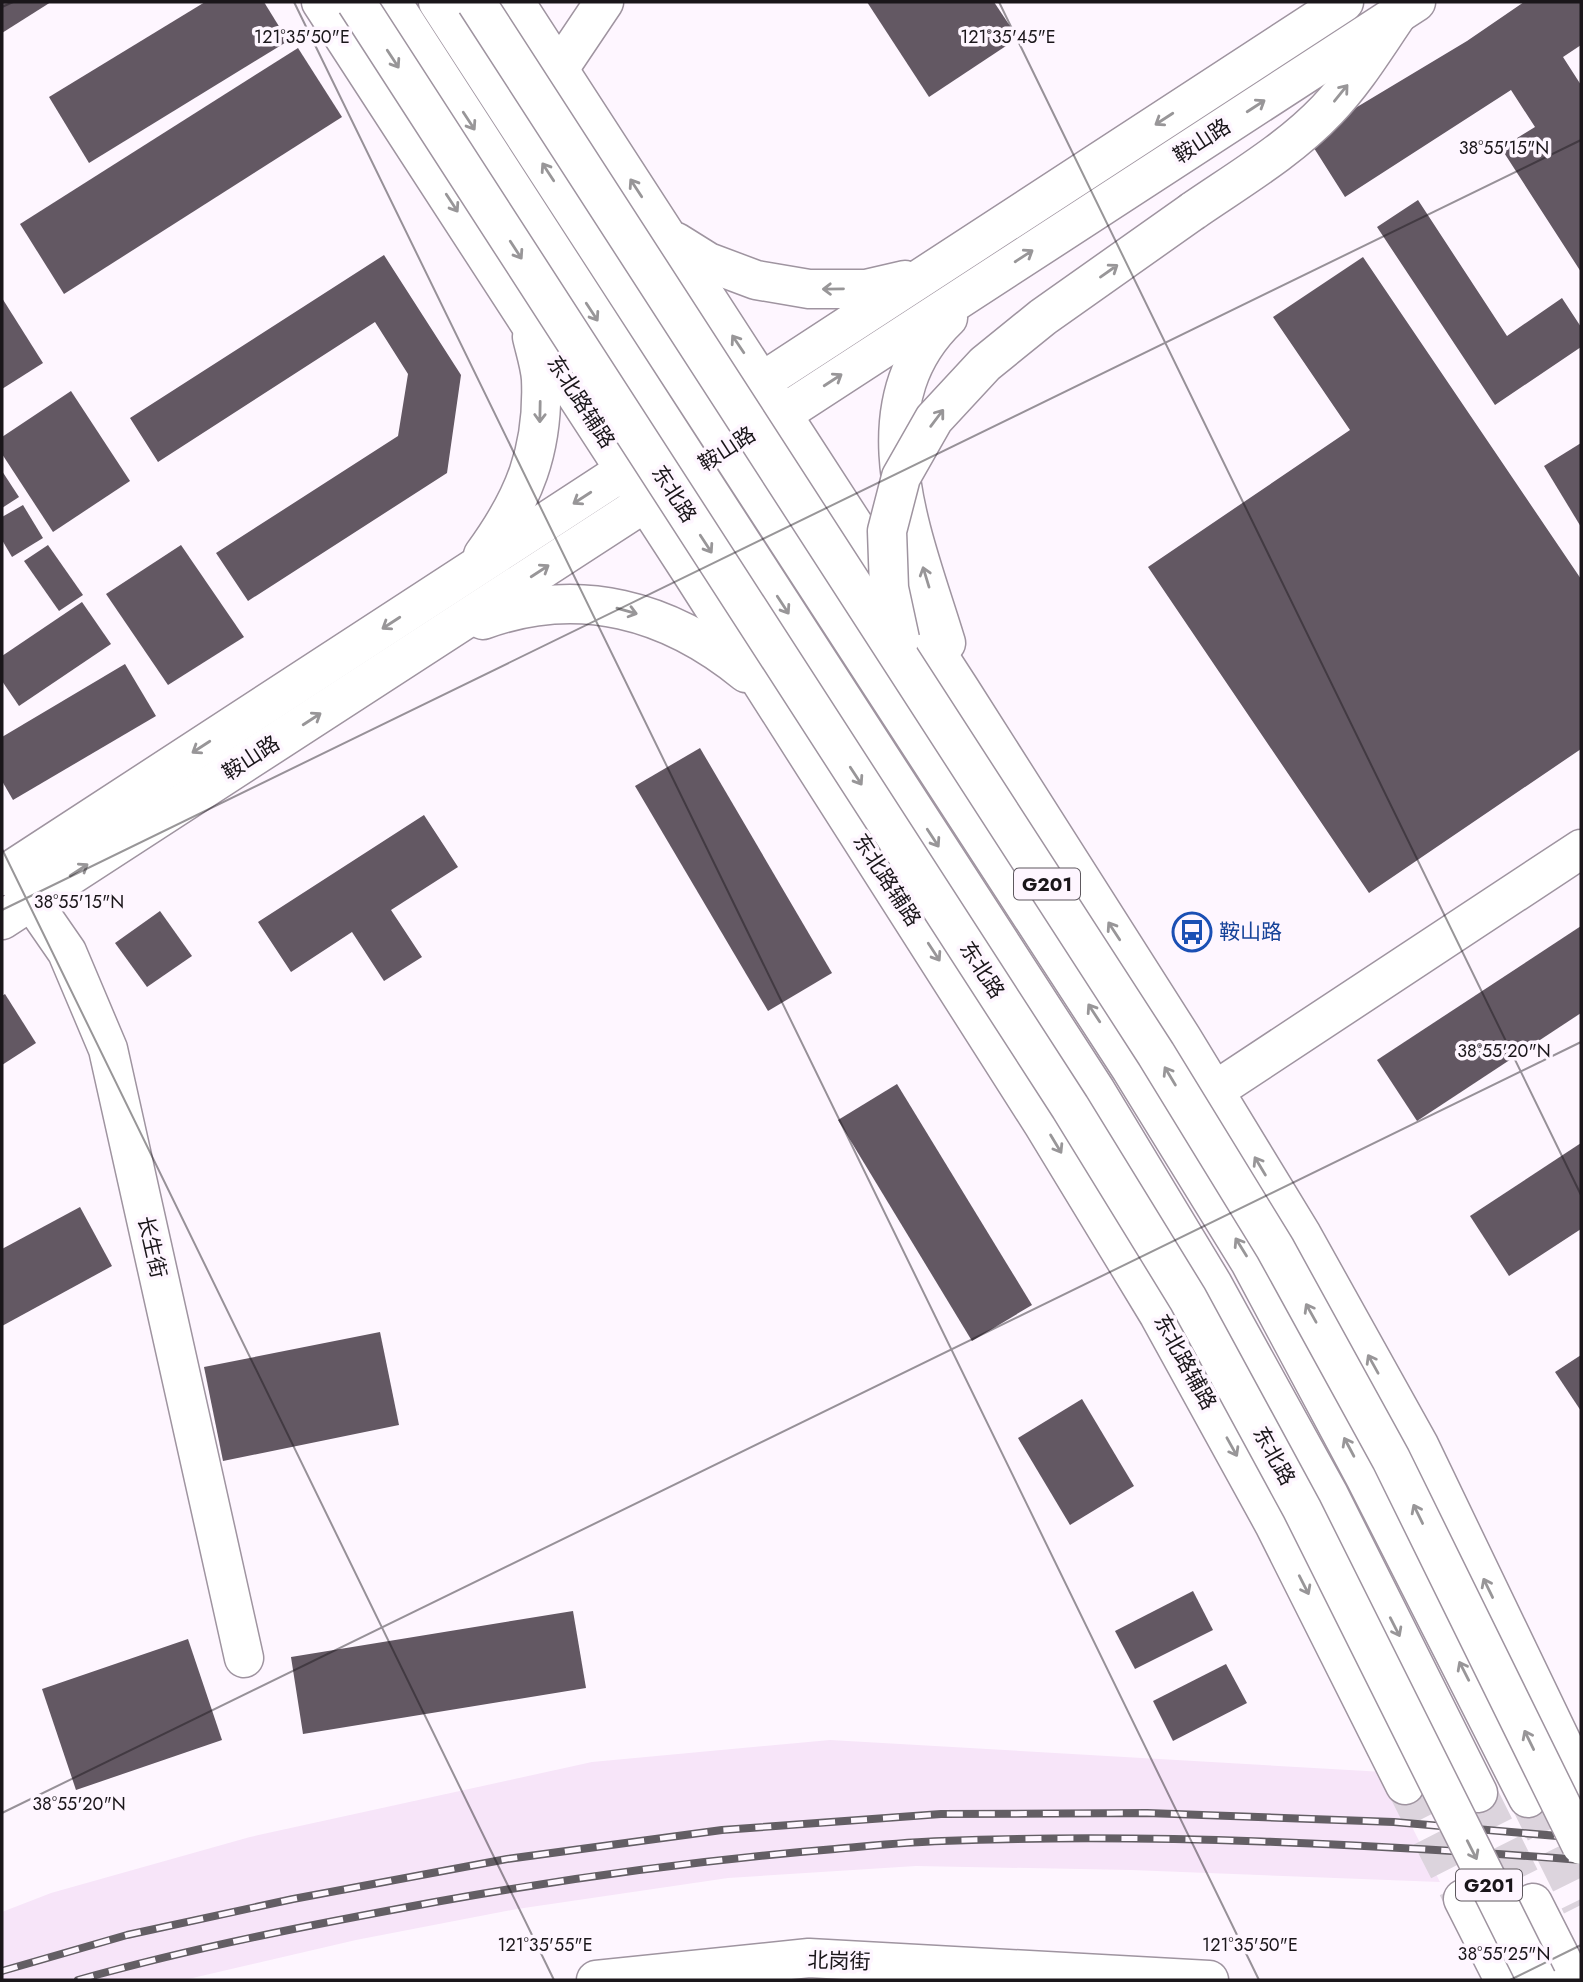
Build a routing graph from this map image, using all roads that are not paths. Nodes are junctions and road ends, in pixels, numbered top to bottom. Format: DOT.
graph roads {
  1 [pos="321,2"];
  2 [pos="356,2"];
  3 [pos="391,2"];
  4 [pos="438,2"];
  5 [pos="476,2"];
  6 [pos="515,2"];
  7 [pos="604,2"];
  8 [pos="1344,2"];
  9 [pos="1407,8"];
  10 [pos="559,69"];
  11 [pos="573,211"];
  12 [pos="541,232"];
  13 [pos="668,237"];
  14 [pos="611,271"];
  15 [pos="925,275"];
  16 [pos="991,278"];
  17 [pos="714,307"];
  18 [pos="528,321"];
  19 [pos="762,381"];
  20 [pos="783,413"];
  21 [pos="706,417"];
  22 [pos="674,438"];
  23 [pos="727,449"];
  24 [pos="625,470"];
  25 [pos="695,470"];
  26 [pos="646,502"];
  27 [pos="472,570"];
  28 [pos="847,634"];
  29 [pos="442,635"];
  30 [pos="814,654"];
  31 [pos="765,688"];
  32 [pos="960,689"];
  33 [pos="921,690"];
  34 [pos="873,746"];
  35 [pos="1581,849"];
  36 [pos="9,885"];
  37 [pos="1214,1091"];
  38 [pos="1164,1123"];
  39 [pos="1454,1517"];
  40 [pos="1274,1524"];
  41 [pos="1364,1566"];
  42 [pos="1445,1633"];
  43 [pos="244,1658"];
  44 [pos="1351,1677"];
  45 [pos="1581,1782"];
  46 [pos="1405,1785"];
  47 [pos="1478,1793"];
  48 [pos="1528,1798"];
  49 [pos="1581,1845"];
  50 [pos="1463,1899"];
  51 [pos="1533,1903"];
  52 [pos="596,1980"];
  53 [pos="1209,1980"];
  54 [pos="1504,1980"];
  55 [pos="1537,1980"];
  56 [pos="1572,1980"];
  1 -- 18 [label="main road, 东北路辅路, one-way"];
  2 -- 55 [label="main road, 东北路 / G201, one-way, bridge"];
  3 -- 12 [label="main road, 东北路, one-way"];
  11 -- 4 [label="main road, one-way"];
  5 -- 33 [label="main road, G201, bridge"];
  6 -- 10 [label="main road"];
  7 -- 10 [label="main road"];
  8 -- 15 [label="main road, 鞍山路, one-way"];
  16 -- 9 [label="main road, 鞍山路, one-way"];
  33 -- 9 [label="main road, one-way, bridge"];
  13 -- 10 [label="main road, one-way"];
  11 -- 12 [label="main road"];
  11 -- 14 [label="main road"];
  12 -- 22 [label="main road, 东北路, one-way"];
  15 -- 13 [label="main road, one-way"];
  13 -- 17 [label="main road"];
  14 -- 17 [label="main road"];
  14 -- 21 [label="main road"];
  15 -- 19 [label="main road, 鞍山路"];
  20 -- 16 [label="main road, 鞍山路, one-way"];
  32 -- 16 [label="main road, one-way"];
  19 -- 17 [label="main road, one-way"];
  18 -- 24 [label="main road, 东北路辅路"];
  18 -- 27 [label="main road, one-way"];
  19 -- 20 [label="main road"];
  19 -- 21 [label="main road, 鞍山路"];
  20 -- 23 [label="main road, 鞍山路"];
  20 -- 32 [label="main road"];
  21 -- 22 [label="main road, 鞍山路"];
  21 -- 23 [label="main road"];
  22 -- 24 [label="main road, 鞍山路"];
  22 -- 25 [label="main road, 东北路"];
  23 -- 25 [label="main road, 鞍山路"];
  23 -- 28 [label="main road"];
  24 -- 26 [label="main road, 东北路辅路"];
  24 -- 27 [label="main road, 鞍山路, one-way"];
  25 -- 26 [label="main road, 鞍山路"];
  25 -- 30 [label="main road, 东北路, one-way"];
  29 -- 26 [label="main road, 鞍山路, one-way"];
  26 -- 31 [label="main road, 东北路辅路"];
  27 -- 36 [label="main road, 鞍山路, one-way"];
  28 -- 30 [label="main road"];
  38 -- 28 [label="main road, one-way"];
  29 -- 31 [label="main road, one-way"];
  36 -- 29 [label="main road, 鞍山路, one-way"];
  30 -- 34 [label="main road, 东北路"];
  31 -- 34 [label="main road"];
  31 -- 40 [label="main road, 东北路辅路, one-way"];
  37 -- 32 [label="main road, one-way"];
  49 -- 33 [label="main road, G201, one-way, bridge"];
  34 -- 41 [label="main road, 东北路, one-way"];
  35 -- 37 [label="main road"];
  36 -- 43 [label="main road, 长生街"];
  37 -- 38 [label="main road"];
  39 -- 37 [label="main road, one-way"];
  42 -- 38 [label="main road, one-way"];
  39 -- 42 [label="main road"];
  45 -- 39 [label="main road, one-way"];
  40 -- 41 [label="main road"];
  40 -- 44 [label="main road, 东北路辅路, one-way"];
  41 -- 44 [label="main road"];
  41 -- 47 [label="main road, 东北路, one-way"];
  48 -- 42 [label="main road, one-way"];
  44 -- 46 [label="main road, 东北路辅路"];
  50 -- 54 [label="main road"];
  51 -- 56 [label="main road"];
  52 -- 53 [label="main road, 北岗街"];
}
